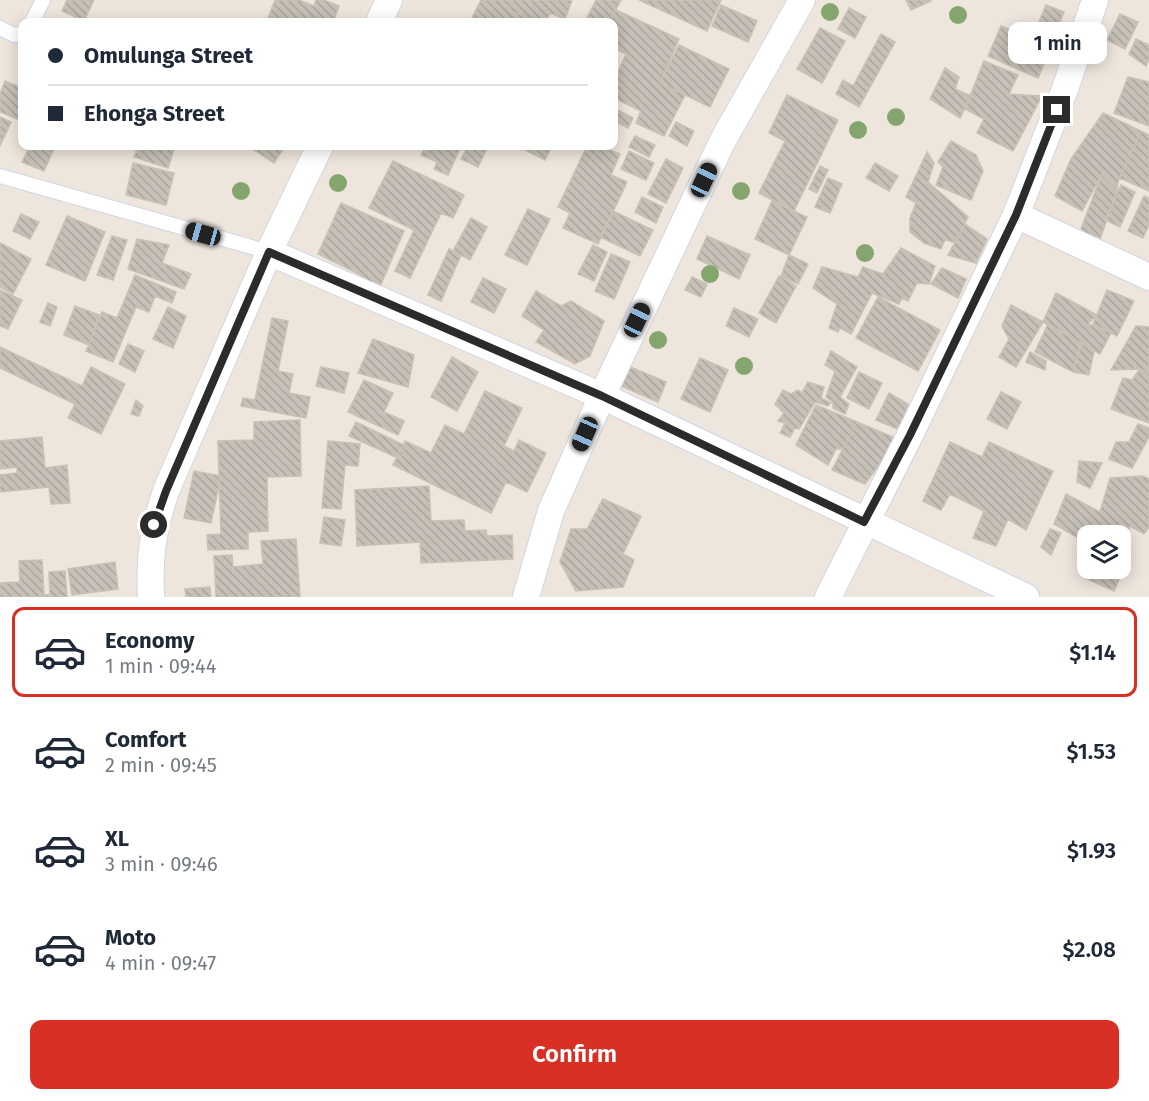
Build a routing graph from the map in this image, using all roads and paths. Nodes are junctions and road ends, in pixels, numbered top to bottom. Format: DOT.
graph roads {
  1 [pos="43,0"];
  2 [pos="389,0"];
  3 [pos="802,0"];
  4 [pos="1095,0"];
  5 [pos="34,18"];
  6 [pos="381,18"];
  7 [pos="0,28"];
  8 [pos="18,34"];
  9 [pos="318,150"];
  10 [pos="2,180"];
  11 [pos="1016,215"];
  12 [pos="269,252"];
  13 [pos="1149,277"];
  14 [pos="602,396"];
  15 [pos="864,522"];
  16 [pos="151,597"];
  17 [pos="526,597"];
  18 [pos="828,597"];
  19 [pos="1026,597"];
  1 -- 5 [label="lane"];
  2 -- 6 [label="street"];
  3 -- 14 [label="street"];
  4 -- 11 [label="street"];
  7 -- 8 [label="lane"];
  9 -- 12 [label="street"];
  10 -- 12 [label="lane"];
  11 -- 13 [label="street"];
  11 -- 15 [label="street"];
  12 -- 14 [label="street"];
  12 -- 16 [label="street"];
  14 -- 15 [label="street"];
  14 -- 17 [label="street"];
  15 -- 18 [label="street"];
  15 -- 19 [label="street"];
}
